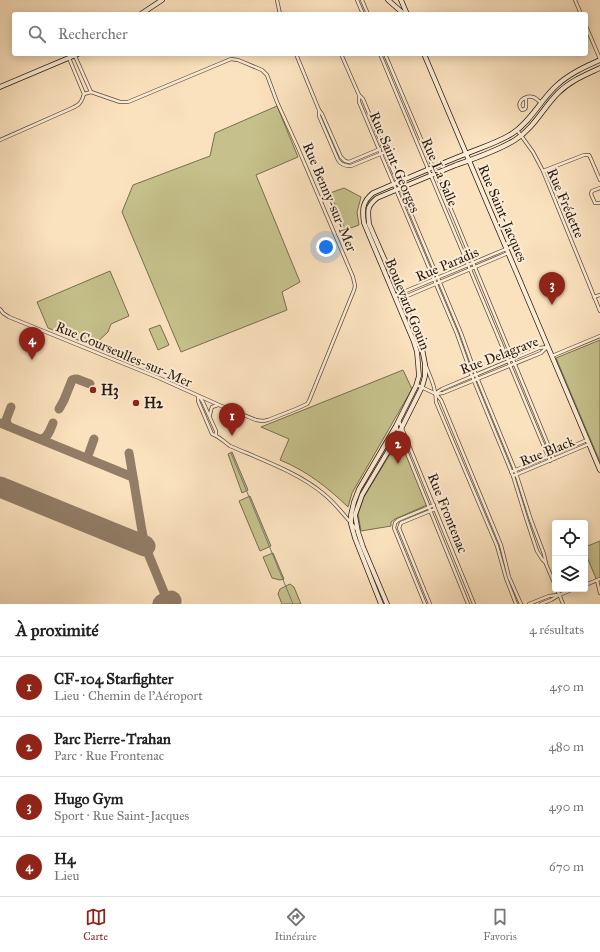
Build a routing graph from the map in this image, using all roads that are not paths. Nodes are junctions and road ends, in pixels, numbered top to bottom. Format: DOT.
graph roads {
  1 [pos="162,0"];
  2 [pos="278,0"];
  3 [pos="357,0"];
  4 [pos="362,0"];
  5 [pos="388,0"];
  6 [pos="401,0"];
  7 [pos="575,0"];
  8 [pos="144,12"];
  9 [pos="280,12"];
  10 [pos="362,12"];
  11 [pos="367,12"];
  12 [pos="403,12"];
  13 [pos="404,12"];
  14 [pos="580,12"];
  15 [pos="588,31"];
  16 [pos="74,56"];
  17 [pos="77,56"];
  18 [pos="297,56"];
  19 [pos="342,56"];
  20 [pos="381,56"];
  21 [pos="386,56"];
  22 [pos="425,56"];
  23 [pos="69,58"];
  24 [pos="600,60"];
  25 [pos="585,67"];
  26 [pos="600,68"];
  27 [pos="588,73"];
  28 [pos="563,80"];
  29 [pos="398,84"];
  30 [pos="567,85"];
  31 [pos="393,86"];
  32 [pos="0,87"];
  33 [pos="91,92"];
  34 [pos="84,94"];
  35 [pos="359,95"];
  36 [pos="526,98"];
  37 [pos="542,103"];
  38 [pos="319,110"];
  39 [pos="417,130"];
  40 [pos="516,130"];
  41 [pos="412,132"];
  42 [pos="521,135"];
  43 [pos="0,140"];
  44 [pos="383,147"];
  45 [pos="378,149"];
  46 [pos="385,152"];
  47 [pos="380,154"];
  48 [pos="466,154"];
  49 [pos="469,160"];
  50 [pos="345,161"];
  51 [pos="344,165"];
  52 [pos="432,167"];
  53 [pos="428,169"];
  54 [pos="543,171"];
  55 [pos="436,173"];
  56 [pos="431,175"];
  57 [pos="600,180"];
  58 [pos="395,183"];
  59 [pos="600,188"];
  60 [pos="398,189"];
  61 [pos="600,203"];
  62 [pos="368,213"];
  63 [pos="363,214"];
  64 [pos="455,219"];
  65 [pos="450,221"];
  66 [pos="373,232"];
  67 [pos="368,234"];
  68 [pos="420,235"];
  69 [pos="415,236"];
  70 [pos="507,251"];
  71 [pos="473,263"];
  72 [pos="468,265"];
  73 [pos="474,267"];
  74 [pos="470,269"];
  75 [pos="438,278"];
  76 [pos="434,280"];
  77 [pos="439,282"];
  78 [pos="435,284"];
  79 [pos="600,295"];
  80 [pos="400,296"];
  81 [pos="594,297"];
  82 [pos="395,298"];
  83 [pos="0,309"];
  84 [pos="600,311"];
  85 [pos="494,314"];
  86 [pos="490,316"];
  87 [pos="461,333"];
  88 [pos="457,334"];
  89 [pos="600,336"];
  90 [pos="420,340"];
  91 [pos="414,342"];
  92 [pos="548,347"];
  93 [pos="552,356"];
  94 [pos="513,359"];
  95 [pos="508,361"];
  96 [pos="425,364"];
  97 [pos="515,364"];
  98 [pos="511,365"];
  99 [pos="476,374"];
  100 [pos="472,376"];
  101 [pos="478,379"];
  102 [pos="474,381"];
  103 [pos="416,384"];
  104 [pos="422,387"];
  105 [pos="436,394"];
  106 [pos="198,396"];
  107 [pos="219,405"];
  108 [pos="534,410"];
  109 [pos="530,412"];
  110 [pos="210,417"];
  111 [pos="211,420"];
  112 [pos="399,420"];
  113 [pos="207,422"];
  114 [pos="496,424"];
  115 [pos="492,425"];
  116 [pos="396,426"];
  117 [pos="402,427"];
  118 [pos="399,433"];
  119 [pos="216,435"];
  120 [pos="544,435"];
  121 [pos="540,437"];
  122 [pos="457,441"];
  123 [pos="588,442"];
  124 [pos="453,443"];
  125 [pos="552,454"];
  126 [pos="548,456"];
  127 [pos="554,459"];
  128 [pos="550,460"];
  129 [pos="418,465"];
  130 [pos="413,467"];
  131 [pos="515,470"];
  132 [pos="600,470"];
  133 [pos="511,472"];
  134 [pos="517,474"];
  135 [pos="513,476"];
  136 [pos="478,490"];
  137 [pos="473,491"];
  138 [pos="434,505"];
  139 [pos="429,507"];
  140 [pos="435,509"];
  141 [pos="430,510"];
  142 [pos="531,520"];
  143 [pos="527,521"];
  144 [pos="351,524"];
  145 [pos="394,524"];
  146 [pos="400,526"];
  147 [pos="358,532"];
  148 [pos="501,545"];
  149 [pos="497,546"];
  150 [pos="361,548"];
  151 [pos="546,564"];
  152 [pos="459,569"];
  153 [pos="455,570"];
  154 [pos="510,577"];
  155 [pos="506,578"];
  156 [pos="552,578"];
  157 [pos="599,579"];
  158 [pos="377,580"];
  159 [pos="372,582"];
  160 [pos="421,582"];
  161 [pos="417,584"];
  162 [pos="588,584"];
  163 [pos="600,584"];
  164 [pos="558,592"];
  165 [pos="566,592"];
  166 [pos="382,593"];
  167 [pos="600,593"];
  168 [pos="377,595"];
  169 [pos="559,595"];
  170 [pos="381,604"];
  171 [pos="387,604"];
  172 [pos="425,604"];
  173 [pos="430,604"];
  174 [pos="468,604"];
  175 [pos="474,604"];
  176 [pos="516,604"];
  177 [pos="521,604"];
  178 [pos="528,604"];
  179 [pos="541,604"];
  180 [pos="563,604"];
  1 -- 8 [label="street"];
  2 -- 9 [label="street"];
  3 -- 10 [label="street"];
  4 -- 11 [label="street"];
  5 -- 12 [label="street"];
  6 -- 13 [label="street"];
  7 -- 14 [label="street"];
  15 -- 24 [label="street"];
  16 -- 23 [label="street"];
  17 -- 33 [label="street"];
  18 -- 38 [label="street"];
  19 -- 35 [label="street, Rue Saint-Georges"];
  20 -- 31 [label="street, Rue La Salle"];
  21 -- 29 [label="street, Rue La Salle"];
  22 -- 48 [label="street, Rue Saint-Jacques"];
  23 -- 32 [label="street"];
  23 -- 34 [label="street"];
  24 -- 25 [label="street"];
  25 -- 27 [label="street"];
  25 -- 28 [label="street"];
  26 -- 27 [label="street"];
  27 -- 30 [label="street"];
  28 -- 30 [label="street"];
  28 -- 37 [label="street"];
  29 -- 31 [label="street"];
  29 -- 39 [label="street, Rue La Salle"];
  30 -- 42 [label="street"];
  31 -- 41 [label="street, Rue La Salle"];
  33 -- 34 [label="street"];
  33 -- 107 [label="street, Rue Benny-sur-Mer"];
  34 -- 43 [label="street"];
  35 -- 44 [label="street, Rue Saint-Georges"];
  35 -- 45 [label="street, Rue Saint-Georges"];
  36 -- 36 [label="street"];
  36 -- 37 [label="street"];
  37 -- 40 [label="street"];
  38 -- 50 [label="street"];
  38 -- 51 [label="street"];
  39 -- 41 [label="street, Rue La Salle"];
  39 -- 52 [label="street, Rue La Salle"];
  40 -- 42 [label="street, Rue Frédette"];
  40 -- 48 [label="street"];
  41 -- 53 [label="street, Rue La Salle"];
  42 -- 49 [label="street"];
  42 -- 54 [label="street, Rue Frédette"];
  44 -- 45 [label="street"];
  44 -- 46 [label="street, Rue Saint-Georges"];
  45 -- 47 [label="street, Rue Saint-Georges"];
  45 -- 50 [label="street"];
  46 -- 47 [label="street"];
  46 -- 58 [label="street, Rue Saint-Georges"];
  47 -- 51 [label="street"];
  47 -- 58 [label="street, Rue Saint-Georges"];
  48 -- 49 [label="street, Rue Saint-Jacques"];
  48 -- 52 [label="street"];
  49 -- 55 [label="street"];
  49 -- 70 [label="street, Rue Saint-Jacques"];
  50 -- 51 [label="street"];
  52 -- 53 [label="street"];
  52 -- 55 [label="street, Rue La Salle"];
  53 -- 56 [label="street, Rue La Salle"];
  53 -- 58 [label="street"];
  54 -- 57 [label="street"];
  54 -- 81 [label="street, Rue Frédette"];
  55 -- 56 [label="street"];
  55 -- 64 [label="street, Rue La Salle"];
  56 -- 60 [label="street"];
  56 -- 65 [label="street, Rue La Salle"];
  58 -- 60 [label="street, Rue Saint-Georges"];
  58 -- 63 [label="street"];
  59 -- 61 [label="street"];
  60 -- 62 [label="street"];
  60 -- 68 [label="street, Rue Saint-Georges"];
  60 -- 69 [label="street, Rue Saint-Georges"];
  62 -- 63 [label="street"];
  62 -- 66 [label="street, Boulevard Gouin"];
  63 -- 67 [label="street, Boulevard Gouin"];
  64 -- 65 [label="street, Rue La Salle"];
  64 -- 71 [label="street, Rue La Salle"];
  65 -- 72 [label="street, Rue La Salle"];
  66 -- 67 [label="street"];
  66 -- 80 [label="street, Boulevard Gouin"];
  67 -- 82 [label="street, Boulevard Gouin"];
  68 -- 69 [label="street"];
  68 -- 75 [label="street, Rue Saint-Georges"];
  69 -- 76 [label="street, Rue Saint-Georges"];
  70 -- 71 [label="street, Rue Paradis"];
  70 -- 73 [label="street, Rue Paradis"];
  70 -- 92 [label="street, Rue Saint-Jacques"];
  71 -- 72 [label="street, Rue Paradis"];
  71 -- 73 [label="street, Rue La Salle"];
  72 -- 74 [label="street, Rue La Salle"];
  72 -- 75 [label="street, Rue Paradis"];
  73 -- 74 [label="street, Rue Paradis"];
  73 -- 85 [label="street, Rue La Salle"];
  74 -- 77 [label="street, Rue Paradis"];
  74 -- 86 [label="street, Rue La Salle"];
  75 -- 76 [label="street, Rue Paradis"];
  75 -- 77 [label="street, Rue Saint-Georges"];
  76 -- 78 [label="street, Rue Saint-Georges"];
  76 -- 80 [label="street, Rue Paradis"];
  77 -- 78 [label="street, Rue Paradis"];
  77 -- 87 [label="street, Rue Saint-Georges"];
  78 -- 80 [label="street, Rue Paradis"];
  78 -- 88 [label="street, Rue Saint-Georges"];
  79 -- 81 [label="street"];
  80 -- 82 [label="street, Rue Paradis"];
  80 -- 90 [label="street, Boulevard Gouin"];
  81 -- 84 [label="street, Rue Frédette"];
  82 -- 91 [label="street, Boulevard Gouin"];
  83 -- 106 [label="street, Rue Courseulles-sur-Mer"];
  85 -- 86 [label="street"];
  85 -- 94 [label="street, Rue La Salle"];
  86 -- 95 [label="street, Rue La Salle"];
  87 -- 88 [label="street"];
  87 -- 99 [label="street, Rue Saint-Georges"];
  88 -- 100 [label="street, Rue Saint-Georges"];
  89 -- 93 [label="street"];
  90 -- 91 [label="street"];
  90 -- 96 [label="street, Boulevard Gouin"];
  91 -- 103 [label="street, Boulevard Gouin"];
  92 -- 93 [label="street, Rue Saint-Jacques"];
  92 -- 94 [label="street, Rue Delagrave"];
  92 -- 97 [label="street, Rue Delagrave"];
  93 -- 123 [label="street, Rue Saint-Jacques"];
  94 -- 95 [label="street, Rue Delagrave"];
  94 -- 97 [label="street, Rue La Salle"];
  95 -- 98 [label="street, Rue La Salle"];
  95 -- 99 [label="street, Rue Delagrave"];
  96 -- 104 [label="street, Boulevard Gouin"];
  96 -- 105 [label="street"];
  97 -- 98 [label="street, Rue Delagrave"];
  97 -- 108 [label="street, Rue La Salle"];
  98 -- 101 [label="street, Rue Delagrave"];
  98 -- 109 [label="street, Rue La Salle"];
  99 -- 100 [label="street, Rue Delagrave"];
  99 -- 101 [label="street, Rue Saint-Georges"];
  100 -- 102 [label="street, Rue Saint-Georges"];
  100 -- 105 [label="street, Rue Delagrave"];
  101 -- 102 [label="street, Rue Delagrave"];
  101 -- 114 [label="street, Rue Saint-Georges"];
  102 -- 105 [label="street, Rue Delagrave"];
  102 -- 115 [label="street, Rue Saint-Georges"];
  103 -- 104 [label="street"];
  103 -- 112 [label="street, Boulevard Gouin"];
  104 -- 105 [label="street"];
  104 -- 117 [label="street, Boulevard Gouin"];
  105 -- 122 [label="street"];
  105 -- 124 [label="street"];
  106 -- 107 [label="street, Rue Benny-sur-Mer"];
  106 -- 110 [label="street"];
  106 -- 113 [label="street"];
  107 -- 110 [label="street"];
  108 -- 109 [label="street"];
  108 -- 120 [label="street, Rue La Salle"];
  109 -- 121 [label="street, Rue La Salle"];
  110 -- 111 [label="street"];
  111 -- 113 [label="street"];
  111 -- 119 [label="street"];
  112 -- 116 [label="street, Boulevard Gouin"];
  112 -- 117 [label="street, Rue Frontenac"];
  113 -- 119 [label="street"];
  114 -- 115 [label="street"];
  114 -- 131 [label="street, Rue Saint-Georges"];
  115 -- 133 [label="street, Rue Saint-Georges"];
  116 -- 118 [label="street, Rue Frontenac"];
  116 -- 144 [label="street, Boulevard Gouin"];
  117 -- 118 [label="street, Boulevard Gouin"];
  117 -- 129 [label="street, Rue Frontenac"];
  118 -- 130 [label="street, Rue Frontenac"];
  118 -- 147 [label="street, Boulevard Gouin"];
  119 -- 144 [label="street"];
  120 -- 121 [label="street"];
  120 -- 125 [label="street, Rue La Salle"];
  121 -- 126 [label="street, Rue La Salle"];
  122 -- 124 [label="street"];
  122 -- 136 [label="street"];
  123 -- 125 [label="street, Rue Black"];
  123 -- 127 [label="street, Rue Black"];
  123 -- 132 [label="street, Rue Saint-Jacques"];
  124 -- 137 [label="street"];
  125 -- 126 [label="street, Rue Black"];
  125 -- 127 [label="street, Rue La Salle"];
  126 -- 128 [label="street, Rue La Salle"];
  126 -- 131 [label="street, Rue Black"];
  127 -- 128 [label="street, Rue Black"];
  128 -- 134 [label="street, Rue Black"];
  129 -- 130 [label="street, Rue Frontenac"];
  129 -- 138 [label="street, Rue Frontenac"];
  130 -- 139 [label="street, Rue Frontenac"];
  131 -- 133 [label="street, Rue Black"];
  131 -- 134 [label="street, Rue Saint-Georges"];
  133 -- 135 [label="street, Rue Saint-Georges"];
  134 -- 135 [label="street, Rue Black"];
  134 -- 142 [label="street, Rue Saint-Georges"];
  135 -- 143 [label="street, Rue Saint-Georges"];
  136 -- 137 [label="street"];
  136 -- 148 [label="street"];
  137 -- 149 [label="street"];
  138 -- 139 [label="street"];
  138 -- 140 [label="street, Rue Frontenac"];
  139 -- 141 [label="street, Rue Frontenac"];
  139 -- 145 [label="street"];
  140 -- 141 [label="street"];
  140 -- 152 [label="street, Rue Frontenac"];
  141 -- 146 [label="street"];
  141 -- 153 [label="street, Rue Frontenac"];
  142 -- 143 [label="street"];
  142 -- 151 [label="street, Rue Saint-Georges"];
  143 -- 151 [label="street, Rue Saint-Georges"];
  144 -- 147 [label="street"];
  144 -- 150 [label="street, Boulevard Gouin"];
  145 -- 146 [label="street"];
  145 -- 161 [label="street"];
  146 -- 160 [label="street"];
  147 -- 150 [label="street, Boulevard Gouin"];
  148 -- 149 [label="street"];
  148 -- 154 [label="street"];
  149 -- 155 [label="street"];
  150 -- 158 [label="street, Boulevard Gouin"];
  150 -- 159 [label="street, Boulevard Gouin"];
  151 -- 156 [label="street, Rue Saint-Georges"];
  152 -- 153 [label="street, Rue Frontenac"];
  152 -- 175 [label="street, Rue Frontenac"];
  153 -- 174 [label="street, Rue Frontenac"];
  154 -- 155 [label="street"];
  154 -- 177 [label="street"];
  155 -- 176 [label="street"];
  157 -- 162 [label="street"];
  157 -- 163 [label="street"];
  157 -- 167 [label="street"];
  158 -- 159 [label="street"];
  158 -- 166 [label="street, Boulevard Gouin"];
  159 -- 168 [label="street, Boulevard Gouin"];
  160 -- 161 [label="street"];
  160 -- 173 [label="street"];
  161 -- 172 [label="street"];
  164 -- 169 [label="street"];
  165 -- 169 [label="street"];
  166 -- 168 [label="street"];
  166 -- 171 [label="street, Boulevard Gouin"];
  168 -- 170 [label="street, Boulevard Gouin"];
  169 -- 178 [label="street"];
  169 -- 179 [label="street"];
  169 -- 180 [label="street"];
}
